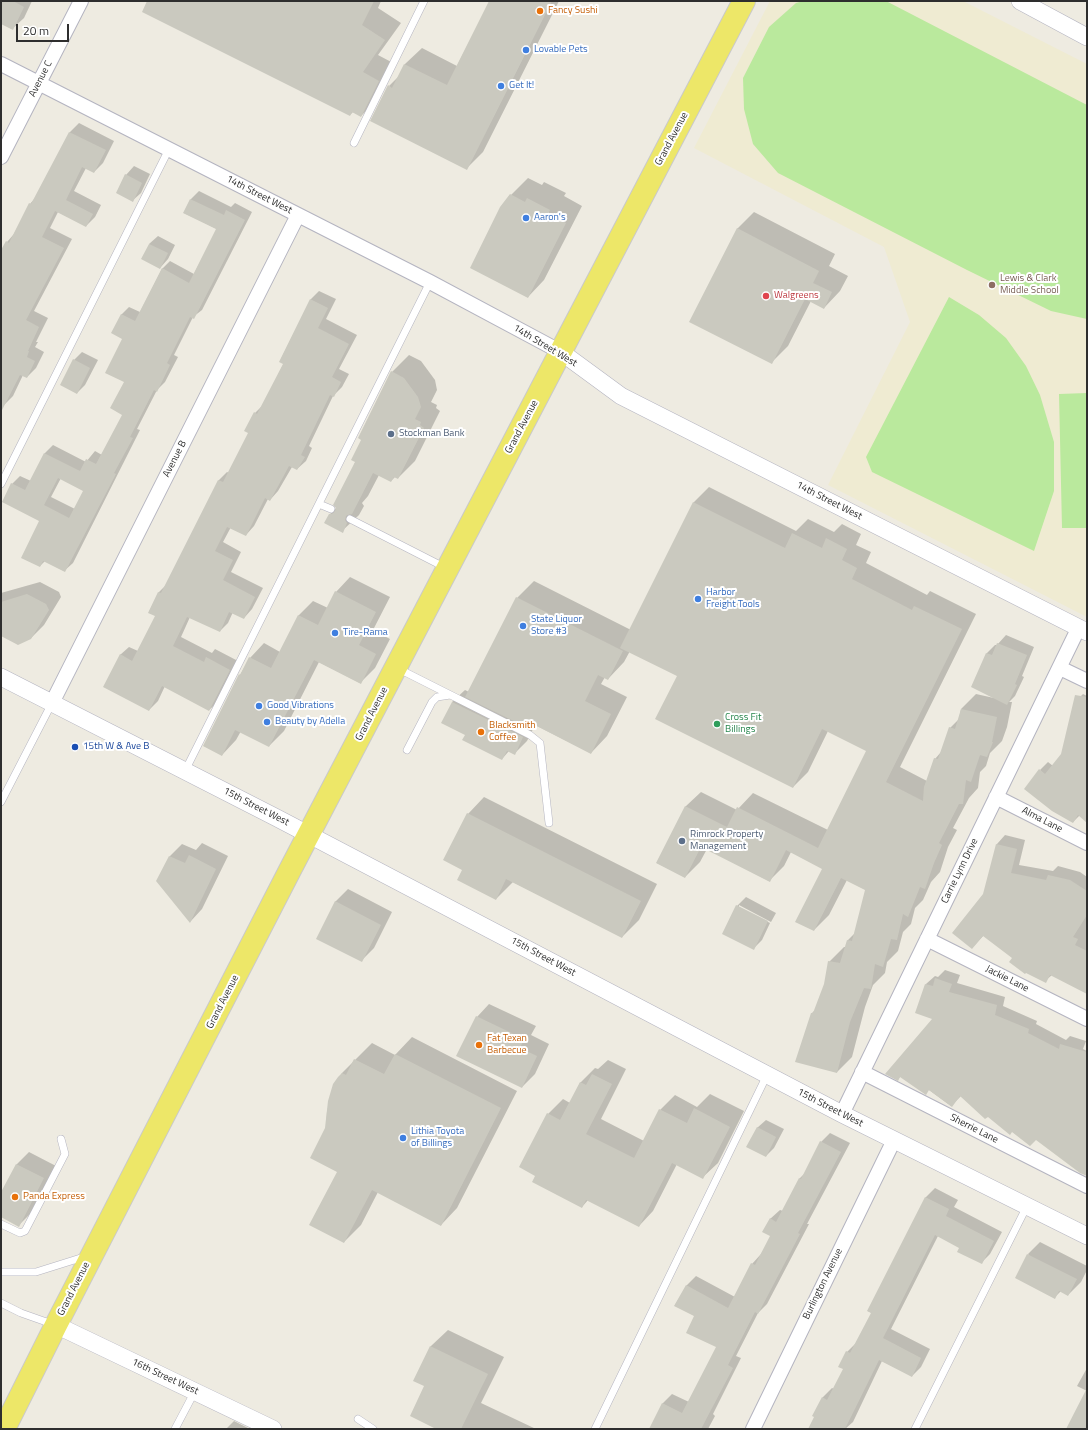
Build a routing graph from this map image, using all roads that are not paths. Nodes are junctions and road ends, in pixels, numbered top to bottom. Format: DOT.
graph roads {
  1 [pos="81,1"];
  2 [pos="424,1"];
  3 [pos="744,1"];
  4 [pos="1020,1"];
  5 [pos="1087,37"];
  6 [pos="1,64"];
  7 [pos="38,82"];
  8 [pos="354,143"];
  9 [pos="170,149"];
  10 [pos="1,157"];
  11 [pos="298,215"];
  12 [pos="430,282"];
  13 [pos="561,352"];
  14 [pos="1,484"];
  15 [pos="319,504"];
  16 [pos="331,509"];
  17 [pos="350,519"];
  18 [pos="448,569"];
  19 [pos="1083,630"];
  20 [pos="396,668"];
  21 [pos="1060,668"];
  22 [pos="1,677"];
  23 [pos="1087,681"];
  24 [pos="451,695"];
  25 [pos="52,703"];
  26 [pos="407,750"];
  27 [pos="185,771"];
  28 [pos="996,797"];
  29 [pos="1,802"];
  30 [pos="550,823"];
  31 [pos="309,835"];
  32 [pos="1087,843"];
  33 [pos="927,939"];
  34 [pos="1087,1019"];
  35 [pos="862,1072"];
  36 [pos="767,1075"];
  37 [pos="842,1114"];
  38 [pos="61,1139"];
  39 [pos="894,1140"];
  40 [pos="1087,1186"];
  41 [pos="1027,1206"];
  42 [pos="1,1224"];
  43 [pos="1087,1236"];
  44 [pos="93,1254"];
  45 [pos="1,1272"];
  46 [pos="1,1303"];
  47 [pos="56,1325"];
  48 [pos="195,1391"];
  49 [pos="358,1419"];
  50 [pos="4,1429"];
  51 [pos="175,1429"];
  52 [pos="273,1429"];
  53 [pos="373,1429"];
  54 [pos="595,1429"];
  55 [pos="753,1429"];
  56 [pos="915,1429"];
  1 -- 7 [label="street, Avenue C"];
  2 -- 8 [label="lane"];
  3 -- 13 [label="main road, Grand Avenue"];
  4 -- 5 [label="street"];
  6 -- 7 [label="street, 14th Street West"];
  7 -- 9 [label="street, 14th Street West"];
  7 -- 10 [label="street, Avenue C"];
  9 -- 11 [label="street, 14th Street West"];
  9 -- 14 [label="lane"];
  11 -- 12 [label="street, 14th Street West"];
  11 -- 25 [label="street, Avenue B"];
  12 -- 13 [label="street, 14th Street West"];
  12 -- 15 [label="lane"];
  13 -- 18 [label="main road, Grand Avenue"];
  13 -- 19 [label="street, 14th Street West"];
  15 -- 16 [label="lane"];
  15 -- 27 [label="lane"];
  17 -- 18 [label="lane"];
  18 -- 20 [label="main road, Grand Avenue"];
  19 -- 21 [label="street, Carrie Lynn Drive"];
  20 -- 24 [label="lane"];
  20 -- 31 [label="main road, Grand Avenue"];
  21 -- 23 [label="street"];
  21 -- 28 [label="street, Carrie Lynn Drive"];
  22 -- 25 [label="street, 15th Street West"];
  24 -- 26 [label="lane"];
  24 -- 30 [label="lane"];
  25 -- 27 [label="street, 15th Street West"];
  25 -- 29 [label="lane"];
  27 -- 31 [label="street, 15th Street West"];
  28 -- 32 [label="street, Alma Lane"];
  28 -- 33 [label="street, Carrie Lynn Drive"];
  31 -- 36 [label="street, 15th Street West"];
  31 -- 44 [label="main road, Grand Avenue"];
  33 -- 34 [label="street, Jackie Lane"];
  33 -- 35 [label="street, Carrie Lynn Drive"];
  35 -- 37 [label="street, Carrie Lynn Drive"];
  35 -- 40 [label="street, Sherrie Lane"];
  36 -- 37 [label="street, 15th Street West"];
  36 -- 54 [label="lane"];
  37 -- 39 [label="street, 15th Street West"];
  38 -- 42 [label="lane"];
  39 -- 41 [label="street, 15th Street West"];
  39 -- 55 [label="street, Burlington Avenue"];
  41 -- 43 [label="street, 15th Street West"];
  41 -- 56 [label="lane"];
  44 -- 45 [label="lane"];
  44 -- 47 [label="main road, Grand Avenue"];
  46 -- 47 [label="lane"];
  47 -- 48 [label="street, 16th Street West"];
  47 -- 50 [label="main road, Grand Avenue"];
  48 -- 51 [label="lane"];
  48 -- 52 [label="street, 16th Street West"];
  49 -- 53 [label="lane"];
}
